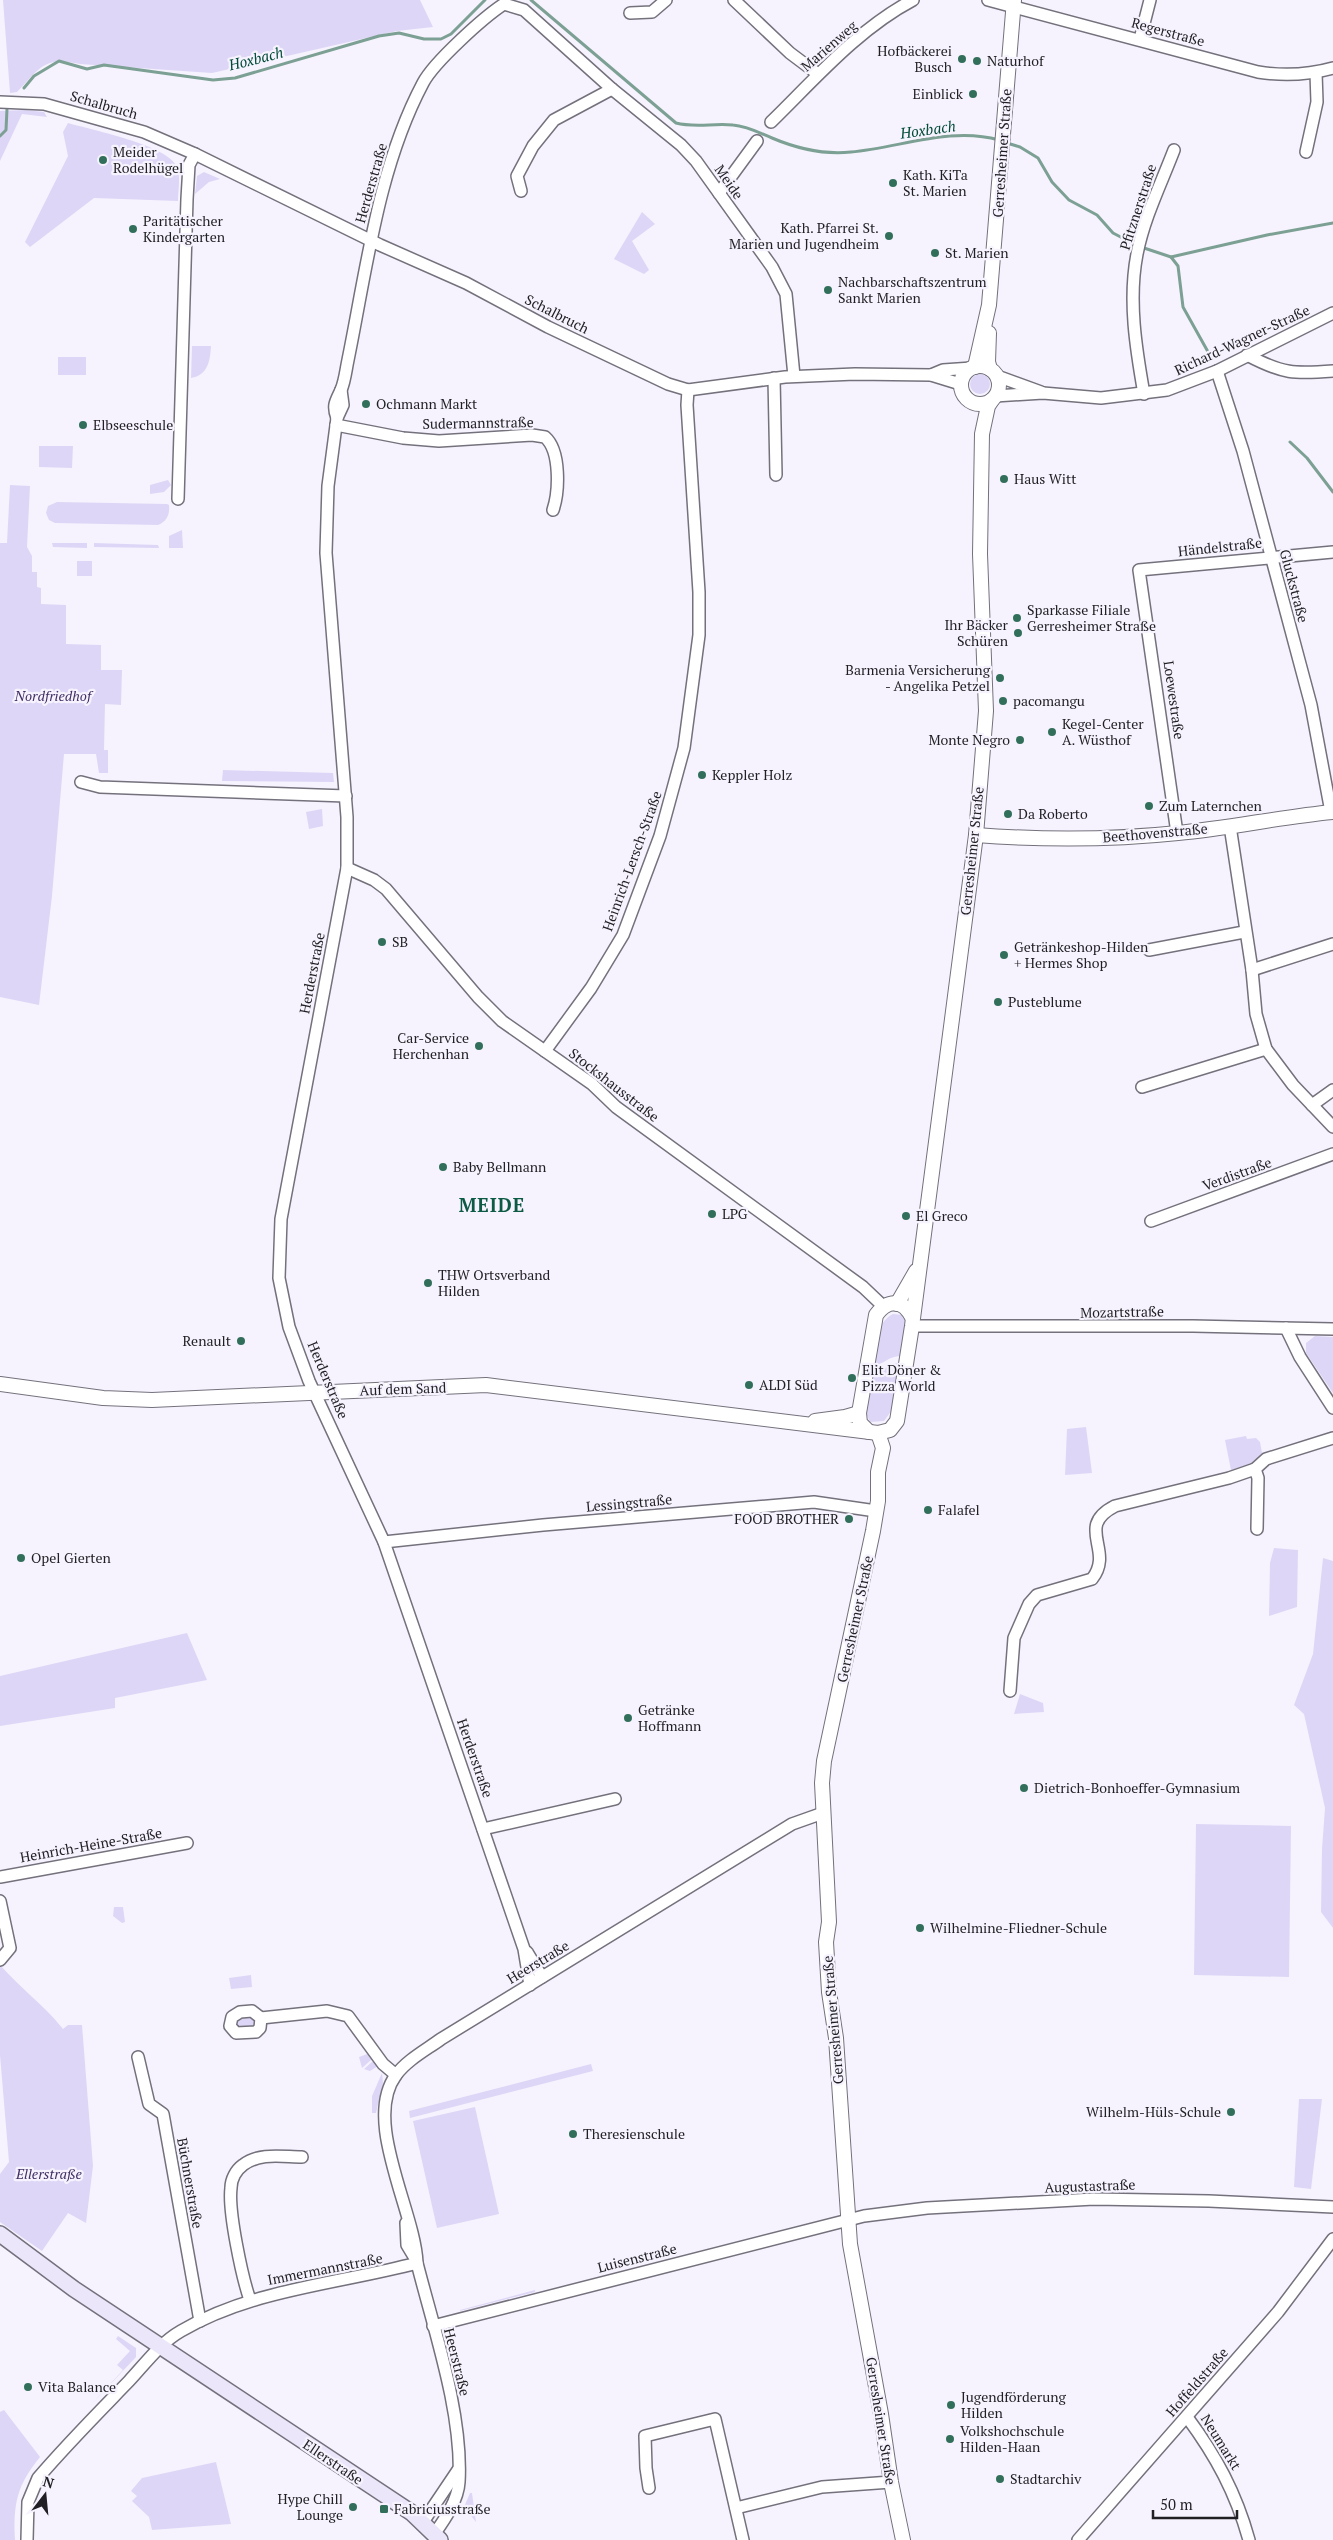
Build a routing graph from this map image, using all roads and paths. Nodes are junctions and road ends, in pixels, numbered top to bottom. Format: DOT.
graph roads {
  1 [pos="666,0"];
  2 [pos="734,0"];
  3 [pos="913,0"];
  4 [pos="988,0"];
  5 [pos="1150,0"];
  6 [pos="1014,3"];
  7 [pos="630,13"];
  8 [pos="489,14"];
  9 [pos="1140,39"];
  10 [pos="1333,68"];
  11 [pos="1316,73"];
  12 [pos="818,74"];
  13 [pos="612,89"];
  14 [pos="1,102"];
  15 [pos="772,122"];
  16 [pos="757,141"];
  17 [pos="1174,150"];
  18 [pos="1306,152"];
  19 [pos="195,154"];
  20 [pos="521,191"];
  21 [pos="719,193"];
  22 [pos="371,240"];
  23 [pos="990,305"];
  24 [pos="1333,313"];
  25 [pos="1248,355"];
  26 [pos="973,368"];
  27 [pos="1217,371"];
  28 [pos="1333,371"];
  29 [pos="994,373"];
  30 [pos="931,375"];
  31 [pos="794,376"];
  32 [pos="774,378"];
  33 [pos="962,387"];
  34 [pos="688,390"];
  35 [pos="1043,393"];
  36 [pos="1144,394"];
  37 [pos="994,398"];
  38 [pos="972,402"];
  39 [pos="336,421"];
  40 [pos="982,434"];
  41 [pos="776,475"];
  42 [pos="178,499"];
  43 [pos="553,510"];
  44 [pos="1333,552"];
  45 [pos="1270,556"];
  46 [pos="1140,570"];
  47 [pos="81,782"];
  48 [pos="346,796"];
  49 [pos="1332,812"];
  50 [pos="1230,826"];
  51 [pos="1177,833"];
  52 [pos="976,835"];
  53 [pos="347,868"];
  54 [pos="1244,932"];
  55 [pos="1333,944"];
  56 [pos="1149,950"];
  57 [pos="1252,970"];
  58 [pos="1266,1049"];
  59 [pos="545,1051"];
  60 [pos="1142,1087"];
  61 [pos="1333,1090"];
  62 [pos="1312,1105"];
  63 [pos="1333,1127"];
  64 [pos="1333,1154"];
  65 [pos="1151,1221"];
  66 [pos="918,1266"];
  67 [pos="890,1305"];
  68 [pos="912,1322"];
  69 [pos="1286,1328"];
  70 [pos="1333,1329"];
  71 [pos="0,1384"];
  72 [pos="315,1392"];
  73 [pos="1333,1408"];
  74 [pos="859,1413"];
  75 [pos="804,1423"];
  76 [pos="879,1432"];
  77 [pos="1333,1438"];
  78 [pos="1255,1469"];
  79 [pos="877,1506"];
  80 [pos="1257,1529"];
  81 [pos="384,1542"];
  82 [pos="1010,1691"];
  83 [pos="614,1800"];
  84 [pos="823,1813"];
  85 [pos="483,1829"];
  86 [pos="188,1843"];
  87 [pos="0,1877"];
  88 [pos="0,1901"];
  89 [pos="524,1949"];
  90 [pos="0,1960"];
  91 [pos="542,1977"];
  92 [pos="530,1985"];
  93 [pos="261,2018"];
  94 [pos="138,2057"];
  95 [pos="396,2075"];
  96 [pos="302,2158"];
  97 [pos="1333,2207"];
  98 [pos="848,2219"];
  99 [pos="0,2234"];
  100 [pos="1333,2239"];
  101 [pos="417,2263"];
  102 [pos="250,2300"];
  103 [pos="200,2321"];
  104 [pos="433,2326"];
  105 [pos="160,2347"];
  106 [pos="1187,2417"];
  107 [pos="458,2470"];
  108 [pos="890,2482"];
  109 [pos="649,2488"];
  110 [pos="736,2508"];
  111 [pos="423,2522"];
  112 [pos="438,2537"];
  113 [pos="27,2540"];
  114 [pos="744,2540"];
  115 [pos="903,2540"];
  116 [pos="1078,2540"];
  117 [pos="1248,2540"];
  1 -- 7 [label="street"];
  2 -- 12 [label="street"];
  3 -- 12 [label="street, Marienweg"];
  4 -- 6 [label="street"];
  5 -- 9 [label="street"];
  6 -- 9 [label="street, Regerstraße"];
  6 -- 23 [label="street, Gerresheimer Straße"];
  8 -- 13 [label="street, Meide"];
  8 -- 22 [label="street, Herderstraße"];
  9 -- 11 [label="street, Regerstraße"];
  10 -- 11 [label="street, Regerstraße"];
  11 -- 18 [label="street"];
  12 -- 15 [label="street, Marienweg"];
  13 -- 20 [label="street"];
  13 -- 21 [label="street, Meide"];
  14 -- 19 [label="street, Schalbruch"];
  16 -- 21 [label="street"];
  17 -- 36 [label="street, Pfitznerstraße"];
  19 -- 22 [label="street, Schalbruch"];
  19 -- 42 [label="street"];
  21 -- 31 [label="street, Meide"];
  22 -- 34 [label="street, Schalbruch"];
  22 -- 39 [label="street, Herderstraße"];
  23 -- 26 [label="street, Gerresheimer Straße"];
  23 -- 29 [label="street, Gerresheimer Straße"];
  24 -- 25 [label="street, Richard-Wagner-Straße"];
  25 -- 27 [label="street, Richard-Wagner-Straße"];
  25 -- 28 [label="street"];
  26 -- 29 [label="street"];
  26 -- 30 [label="street, Schalbruch"];
  26 -- 33 [label="street"];
  27 -- 36 [label="street, Richard-Wagner-Straße"];
  27 -- 45 [label="street, Gluckstraße"];
  29 -- 35 [label="street, Richard-Wagner-Straße"];
  29 -- 37 [label="street"];
  30 -- 31 [label="street, Schalbruch"];
  30 -- 33 [label="street, Schalbruch"];
  31 -- 32 [label="street, Schalbruch"];
  32 -- 34 [label="street, Schalbruch"];
  32 -- 41 [label="street"];
  33 -- 38 [label="street"];
  34 -- 59 [label="street, Heinrich-Lersch-Straße"];
  35 -- 36 [label="street, Richard-Wagner-Straße"];
  35 -- 37 [label="street, Richard-Wagner-Straße"];
  37 -- 38 [label="street"];
  37 -- 40 [label="street, Gerresheimer Straße"];
  38 -- 40 [label="street, Gerresheimer Straße"];
  39 -- 43 [label="street, Sudermannstraße"];
  39 -- 48 [label="street, Herderstraße"];
  40 -- 52 [label="street, Gerresheimer Straße"];
  44 -- 45 [label="street, Händelstraße"];
  45 -- 46 [label="street, Händelstraße"];
  45 -- 49 [label="street, Gluckstraße"];
  46 -- 51 [label="street, Loewestraße"];
  47 -- 48 [label="street"];
  48 -- 53 [label="street, Herderstraße"];
  49 -- 50 [label="street, Beethovenstraße"];
  50 -- 51 [label="street, Beethovenstraße"];
  50 -- 54 [label="street"];
  51 -- 52 [label="street, Beethovenstraße"];
  52 -- 66 [label="street, Gerresheimer Straße"];
  53 -- 59 [label="street, Stockshausstraße"];
  53 -- 72 [label="street, Herderstraße"];
  54 -- 56 [label="street"];
  54 -- 57 [label="street"];
  55 -- 57 [label="street"];
  57 -- 58 [label="street"];
  58 -- 60 [label="street"];
  58 -- 62 [label="street"];
  59 -- 67 [label="street, Stockshausstraße"];
  61 -- 62 [label="street"];
  62 -- 63 [label="street"];
  64 -- 65 [label="street, Verdistraße"];
  66 -- 67 [label="street, Gerresheimer Straße"];
  66 -- 68 [label="street, Gerresheimer Straße"];
  67 -- 68 [label="street"];
  67 -- 74 [label="street, Gerresheimer Straße"];
  68 -- 69 [label="street, Mozartstraße"];
  68 -- 76 [label="street, Gerresheimer Straße"];
  69 -- 70 [label="street, Mozartstraße"];
  69 -- 73 [label="street"];
  71 -- 72 [label="street, Auf dem Sand"];
  72 -- 75 [label="street, Auf dem Sand"];
  72 -- 81 [label="street, Herderstraße"];
  74 -- 75 [label="street, Auf dem Sand"];
  74 -- 76 [label="street, Gerresheimer Straße"];
  75 -- 76 [label="street, Auf dem Sand"];
  76 -- 79 [label="street, Gerresheimer Straße"];
  77 -- 78 [label="street"];
  78 -- 80 [label="street"];
  78 -- 82 [label="street"];
  79 -- 81 [label="street, Lessingstraße"];
  79 -- 84 [label="street, Gerresheimer Straße"];
  81 -- 85 [label="street, Herderstraße"];
  83 -- 85 [label="street"];
  84 -- 91 [label="street, Heerstraße"];
  84 -- 98 [label="street, Gerresheimer Straße"];
  85 -- 89 [label="street, Herderstraße"];
  86 -- 87 [label="street, Heinrich-Heine-Straße"];
  88 -- 90 [label="street"];
  89 -- 91 [label="street, Herderstraße"];
  89 -- 92 [label="street, Herderstraße"];
  91 -- 92 [label="street, Heerstraße"];
  92 -- 95 [label="street, Heerstraße"];
  93 -- 95 [label="street"];
  94 -- 103 [label="street, Büchnerstraße"];
  95 -- 101 [label="street, Heerstraße"];
  96 -- 102 [label="street"];
  97 -- 98 [label="street, Augustastraße"];
  98 -- 104 [label="street, Luisenstraße"];
  98 -- 108 [label="street, Gerresheimer Straße"];
  99 -- 105 [label="main road, Ellerstraße"];
  100 -- 106 [label="street, Hoffeldstraße"];
  101 -- 102 [label="street, Immermannstraße"];
  101 -- 104 [label="street, Heerstraße"];
  102 -- 103 [label="street, Immermannstraße"];
  103 -- 105 [label="street, Immermannstraße"];
  104 -- 107 [label="street, Heerstraße"];
  105 -- 111 [label="main road, Ellerstraße"];
  105 -- 113 [label="street, Immermannstraße"];
  106 -- 116 [label="street, Hoffeldstraße"];
  106 -- 117 [label="street, Neumarkt"];
  107 -- 111 [label="street"];
  107 -- 112 [label="street, Heerstraße"];
  108 -- 110 [label="street"];
  108 -- 115 [label="street, Gerresheimer Straße"];
  109 -- 110 [label="street"];
  110 -- 114 [label="street"];
  111 -- 112 [label="main road, Ellerstraße"];
}
